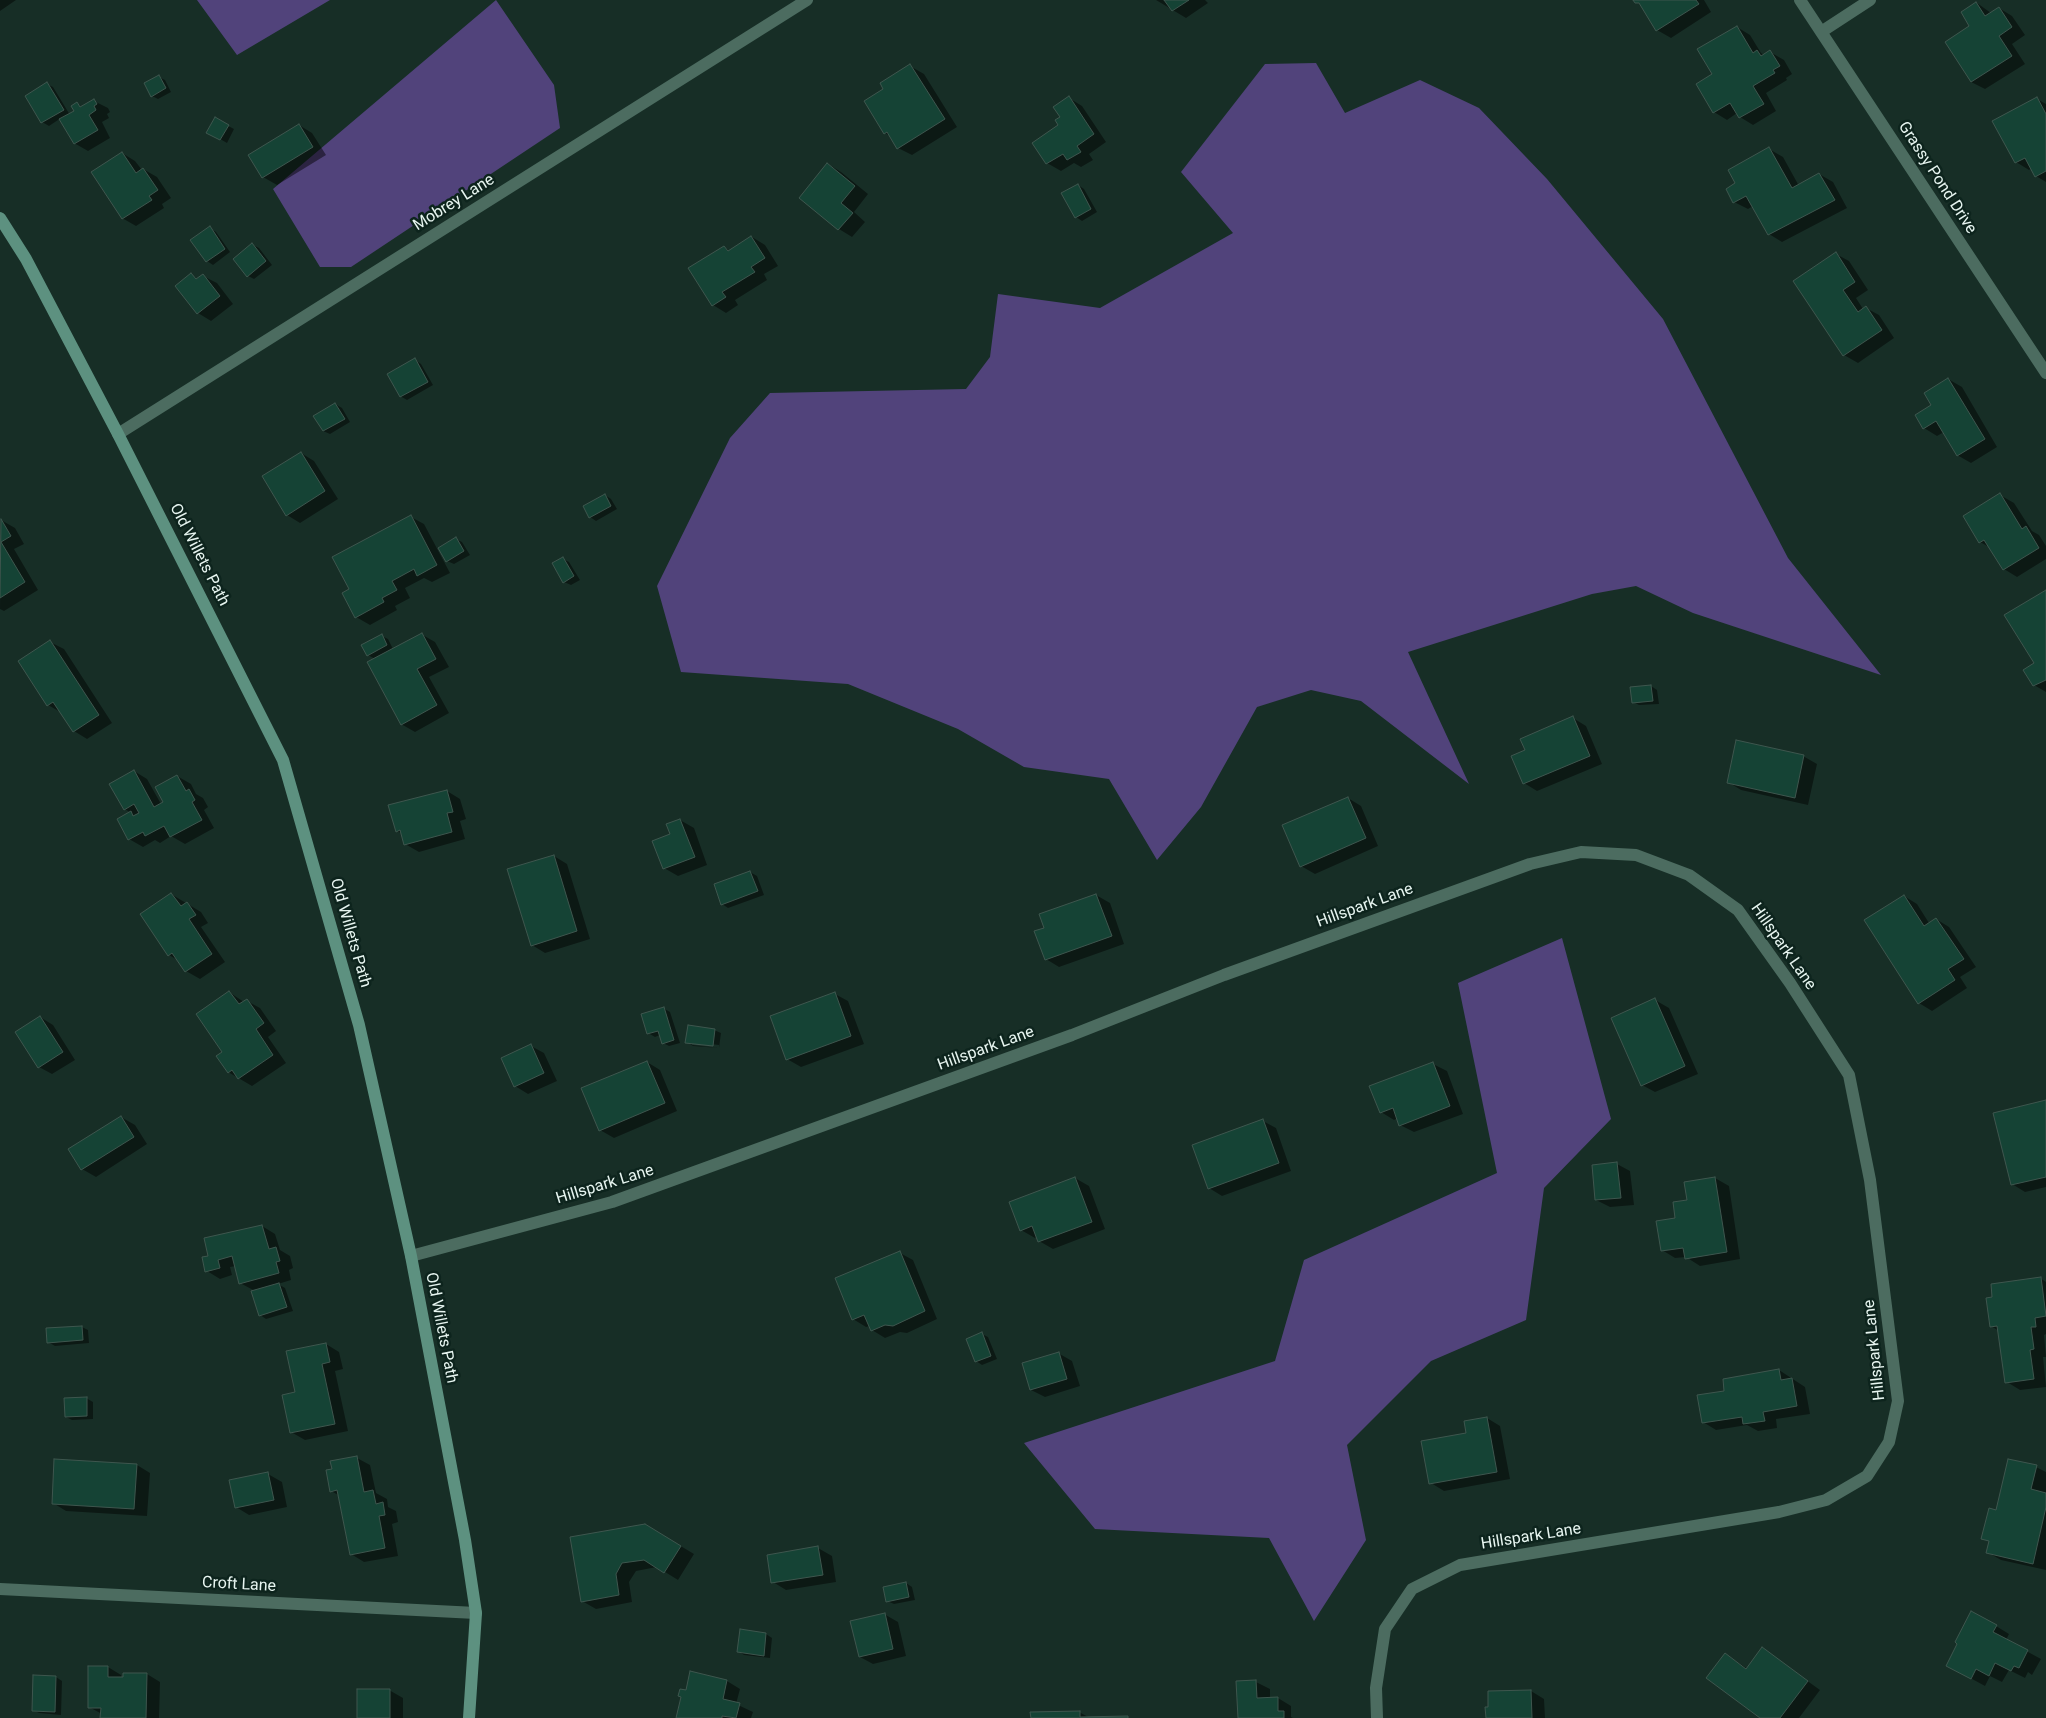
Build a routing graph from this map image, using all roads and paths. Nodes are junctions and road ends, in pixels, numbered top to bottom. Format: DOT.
graph roads {
  1 [pos="807,0"];
  2 [pos="1800,0"];
  3 [pos="1870,0"];
  4 [pos="1821,32"];
  5 [pos="0,218"];
  6 [pos="2046,373"];
  7 [pos="118,434"];
  8 [pos="411,1256"];
  9 [pos="0,1589"];
  10 [pos="476,1613"];
  11 [pos="469,1718"];
  12 [pos="1377,1718"];
  1 -- 7 [label="street, Mobrey Lane"];
  2 -- 4 [label="street, Grassy Pond Drive"];
  3 -- 4 [label="street"];
  4 -- 6 [label="street, Grassy Pond Drive"];
  5 -- 7 [label="main road, Old Willets Path"];
  7 -- 8 [label="main road, Old Willets Path"];
  8 -- 10 [label="main road, Old Willets Path"];
  8 -- 12 [label="street, Hillspark Lane"];
  9 -- 10 [label="street, Croft Lane"];
  10 -- 11 [label="main road, Old Willets Path"];
}
